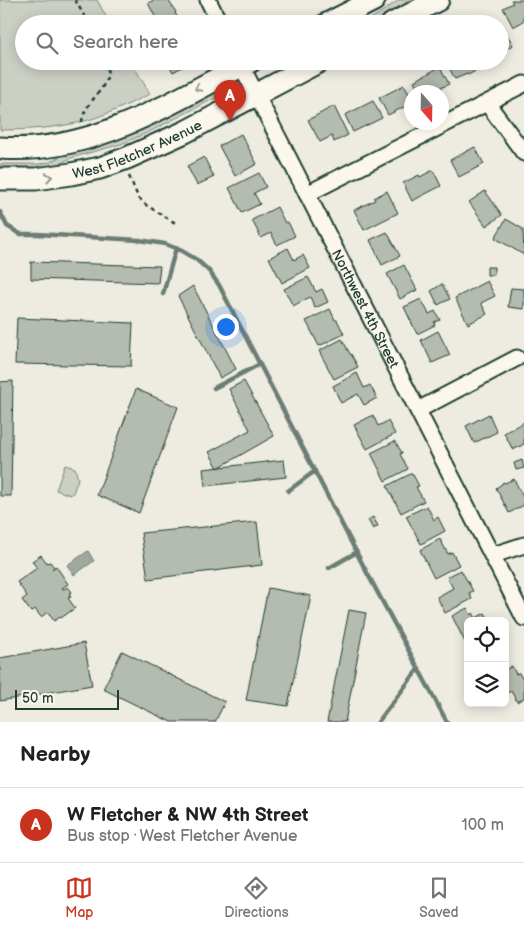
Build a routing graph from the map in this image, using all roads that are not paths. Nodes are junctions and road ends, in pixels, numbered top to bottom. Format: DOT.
graph roads {
  1 [pos="208,0"];
  2 [pos="374,0"];
  3 [pos="438,0"];
  4 [pos="216,15"];
  5 [pos="345,15"];
  6 [pos="409,15"];
  7 [pos="231,70"];
  8 [pos="247,70"];
  9 [pos="303,70"];
  10 [pos="524,84"];
  11 [pos="256,94"];
  12 [pos="487,103"];
  13 [pos="0,148"];
  14 [pos="524,153"];
  15 [pos="0,179"];
  16 [pos="307,194"];
  17 [pos="516,358"];
  18 [pos="418,410"];
  19 [pos="524,545"];
  20 [pos="492,556"];
  21 [pos="524,618"];
  1 -- 4 [label="street"];
  2 -- 5 [label="main road"];
  3 -- 6 [label="main road"];
  7 -- 13 [label="main road, West Fletcher Avenue, one-way"];
  8 -- 11 [label="street, Northwest 4th Street"];
  9 -- 11 [label="main road, West Fletcher Avenue"];
  10 -- 12 [label="street"];
  15 -- 11 [label="main road, West Fletcher Avenue, one-way"];
  11 -- 16 [label="street, Northwest 4th Street"];
  12 -- 14 [label="street"];
  12 -- 16 [label="street"];
  16 -- 18 [label="street, Northwest 4th Street"];
  17 -- 18 [label="street"];
  18 -- 20 [label="street, Northwest 4th Street"];
  19 -- 20 [label="street"];
  20 -- 21 [label="street, Northwest 4th Street"];
}
